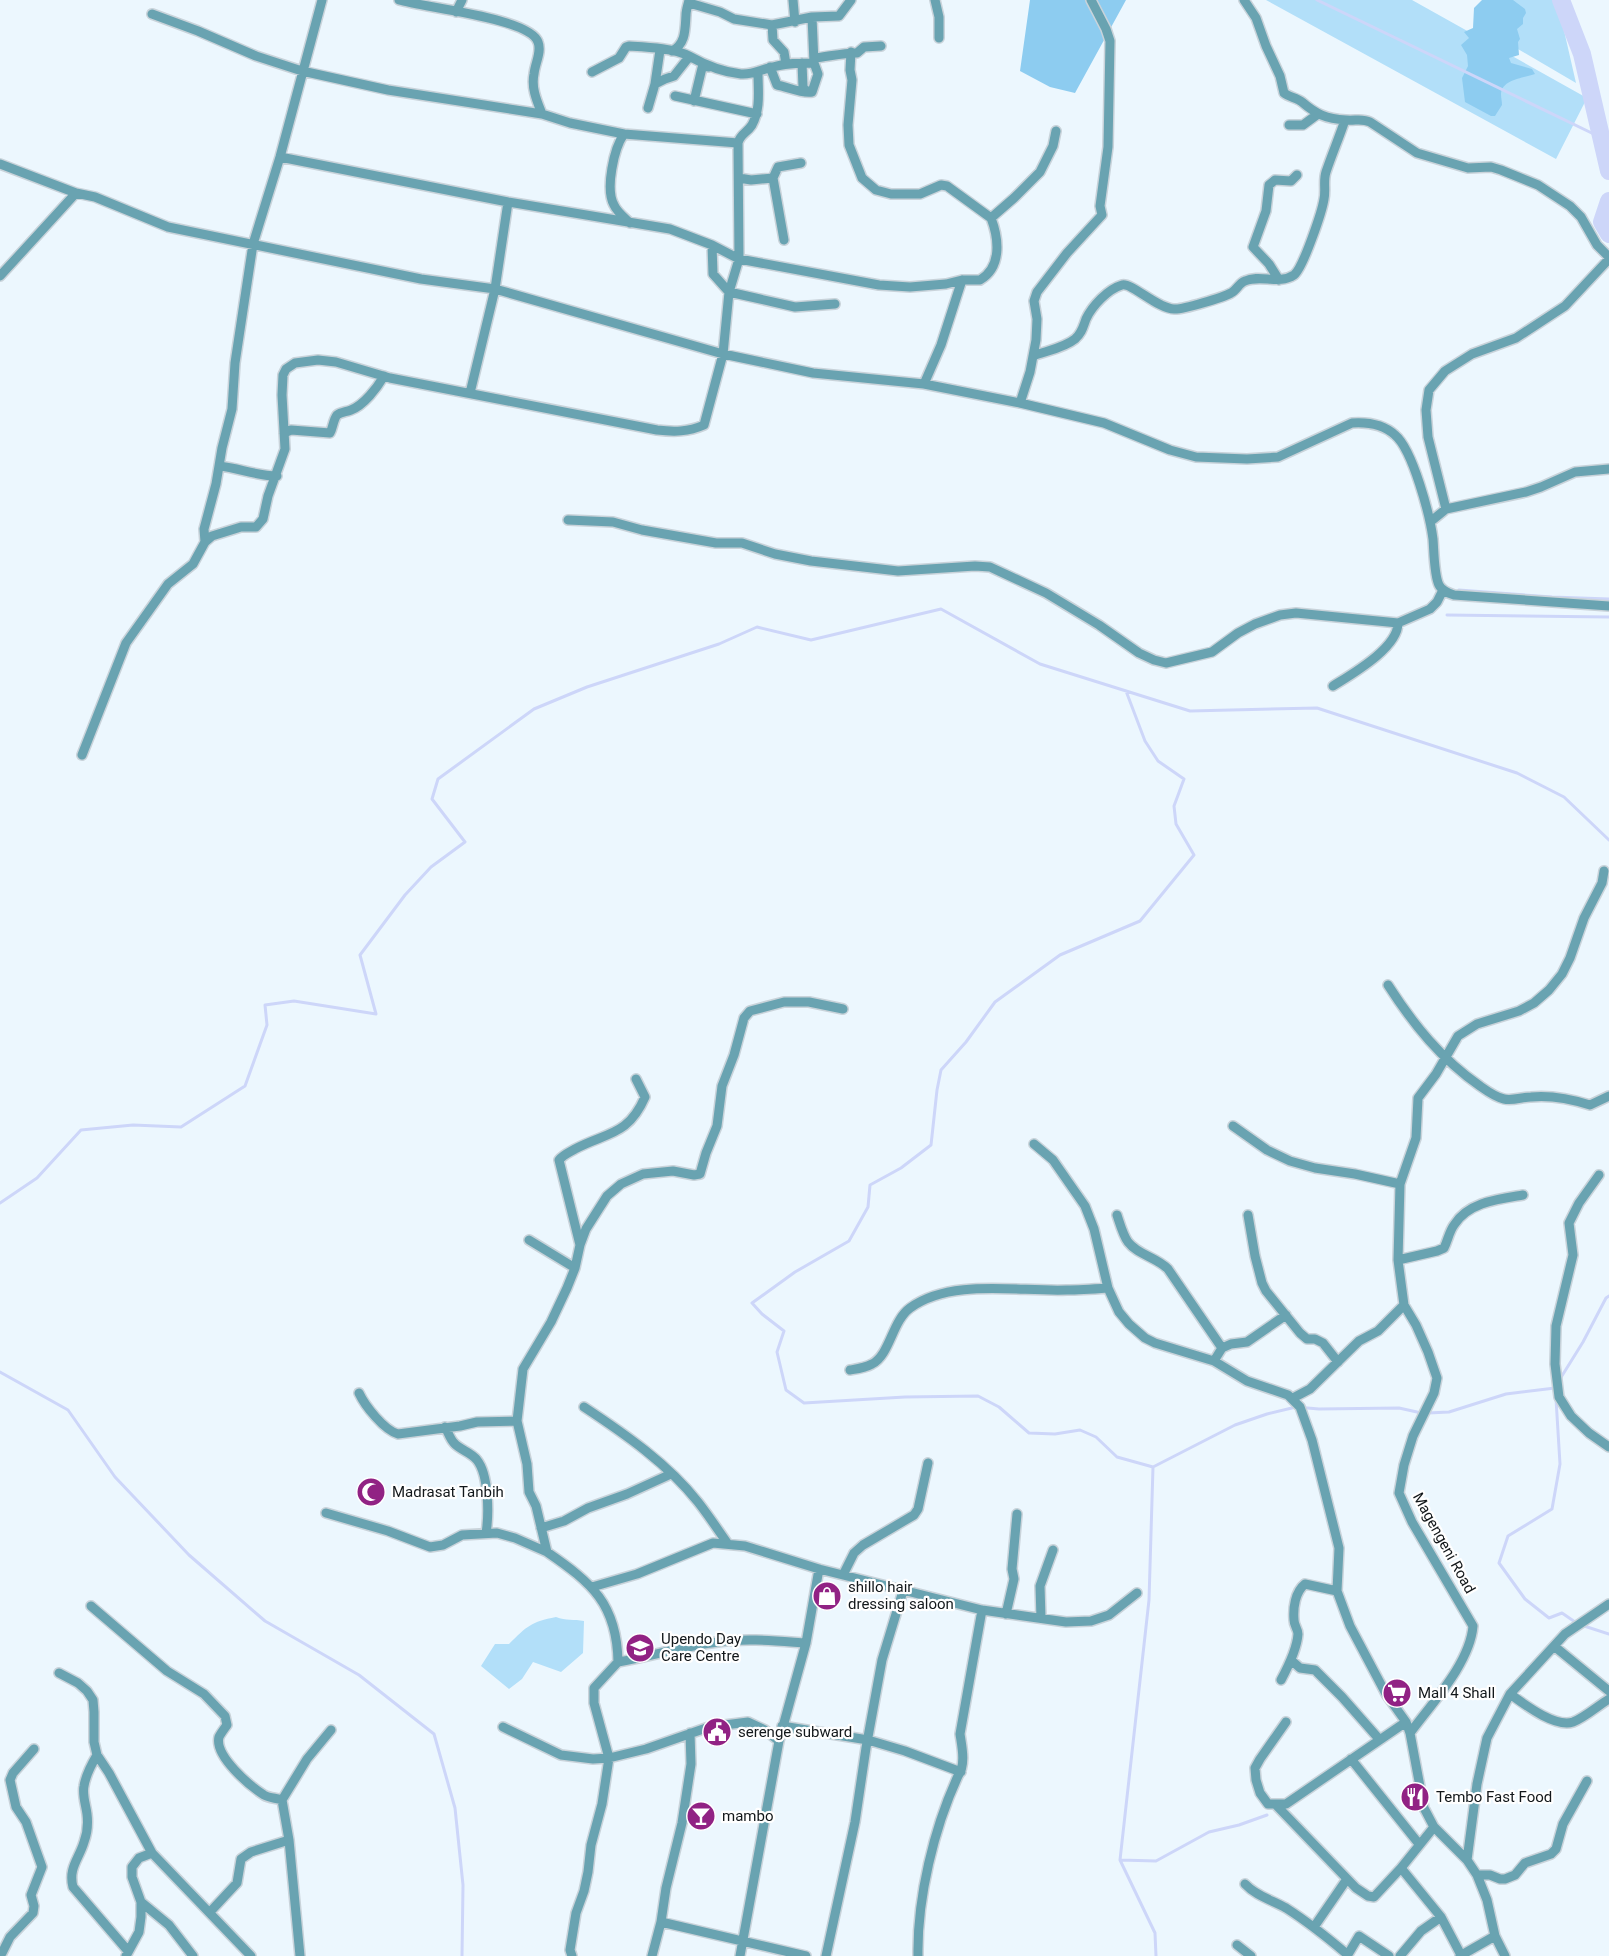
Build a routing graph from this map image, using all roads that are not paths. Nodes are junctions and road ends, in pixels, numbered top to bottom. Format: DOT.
graph roads {
  1 [pos="322,0"];
  2 [pos="399,0"];
  3 [pos="462,0"];
  4 [pos="793,0"];
  5 [pos="851,0"];
  6 [pos="935,0"];
  7 [pos="1091,0"];
  8 [pos="1244,0"];
  9 [pos="689,1"];
  10 [pos="456,12"];
  11 [pos="152,14"];
  12 [pos="812,17"];
  13 [pos="795,22"];
  14 [pos="772,25"];
  15 [pos="939,38"];
  16 [pos="881,46"];
  17 [pos="660,50"];
  18 [pos="672,51"];
  19 [pos="851,52"];
  20 [pos="689,57"];
  21 [pos="814,60"];
  22 [pos="802,63"];
  23 [pos="786,64"];
  24 [pos="712,67"];
  25 [pos="770,67"];
  26 [pos="302,71"];
  27 [pos="592,72"];
  28 [pos="701,72"];
  29 [pos="758,72"];
  30 [pos="655,84"];
  31 [pos="813,92"];
  32 [pos="675,96"];
  33 [pos="694,101"];
  34 [pos="648,108"];
  35 [pos="542,114"];
  36 [pos="757,114"];
  37 [pos="1318,114"];
  38 [pos="1345,120"];
  39 [pos="1288,125"];
  40 [pos="1056,131"];
  41 [pos="624,134"];
  42 [pos="738,143"];
  43 [pos="280,157"];
  44 [pos="801,163"];
  45 [pos="0,164"];
  46 [pos="1297,175"];
  47 [pos="739,178"];
  48 [pos="773,178"];
  49 [pos="76,193"];
  50 [pos="508,202"];
  51 [pos="991,218"];
  52 [pos="630,223"];
  53 [pos="784,240"];
  54 [pos="253,244"];
  55 [pos="712,245"];
  56 [pos="1609,258"];
  57 [pos="739,259"];
  58 [pos="0,276"];
  59 [pos="962,280"];
  60 [pos="1280,280"];
  61 [pos="495,289"];
  62 [pos="729,292"];
  63 [pos="835,304"];
  64 [pos="723,354"];
  65 [pos="1033,356"];
  66 [pos="384,376"];
  67 [pos="924,384"];
  68 [pos="470,393"];
  69 [pos="1020,403"];
  70 [pos="284,433"];
  71 [pos="219,466"];
  72 [pos="1609,469"];
  73 [pos="277,476"];
  74 [pos="1446,509"];
  75 [pos="568,520"];
  76 [pos="1430,522"];
  77 [pos="206,542"];
  78 [pos="1443,590"];
  79 [pos="1609,606"];
  80 [pos="1398,623"];
  81 [pos="1333,686"];
  82 [pos="82,755"];
  83 [pos="1604,871"];
  84 [pos="1388,985"];
  85 [pos="843,1009"];
  86 [pos="1445,1058"];
  87 [pos="636,1079"];
  88 [pos="1609,1096"];
  89 [pos="1233,1126"];
  90 [pos="1034,1144"];
  91 [pos="1599,1175"];
  92 [pos="1400,1184"];
  93 [pos="1523,1195"];
  94 [pos="1117,1215"];
  95 [pos="1248,1215"];
  96 [pos="529,1240"];
  97 [pos="580,1245"];
  98 [pos="1398,1260"];
  99 [pos="575,1268"];
  100 [pos="1108,1288"];
  101 [pos="1404,1305"];
  102 [pos="1286,1315"];
  103 [pos="1222,1348"];
  104 [pos="1214,1361"];
  105 [pos="1338,1362"];
  106 [pos="849,1370"];
  107 [pos="359,1393"];
  108 [pos="1293,1398"];
  109 [pos="584,1407"];
  110 [pos="517,1421"];
  111 [pos="445,1427"];
  112 [pos="1609,1447"];
  113 [pos="928,1463"];
  114 [pos="671,1474"];
  115 [pos="326,1513"];
  116 [pos="1017,1514"];
  117 [pos="541,1528"];
  118 [pos="486,1533"];
  119 [pos="728,1544"];
  120 [pos="1053,1550"];
  121 [pos="547,1552"];
  122 [pos="819,1569"];
  123 [pos="843,1575"];
  124 [pos="592,1587"];
  125 [pos="903,1591"];
  126 [pos="1338,1591"];
  127 [pos="1137,1593"];
  128 [pos="1609,1604"];
  129 [pos="91,1606"];
  130 [pos="982,1610"];
  131 [pos="1006,1614"];
  132 [pos="1041,1618"];
  133 [pos="806,1643"];
  134 [pos="1554,1646"];
  135 [pos="1291,1660"];
  136 [pos="618,1662"];
  137 [pos="59,1673"];
  138 [pos="1281,1680"];
  139 [pos="1609,1691"];
  140 [pos="1510,1694"];
  141 [pos="1609,1699"];
  142 [pos="1286,1722"];
  143 [pos="1406,1722"];
  144 [pos="782,1726"];
  145 [pos="504,1727"];
  146 [pos="331,1730"];
  147 [pos="690,1733"];
  148 [pos="1410,1733"];
  149 [pos="1379,1739"];
  150 [pos="868,1740"];
  151 [pos="778,1741"];
  152 [pos="34,1749"];
  153 [pos="97,1755"];
  154 [pos="609,1758"];
  155 [pos="1350,1759"];
  156 [pos="961,1772"];
  157 [pos="1587,1781"];
  158 [pos="282,1800"];
  159 [pos="1276,1805"];
  160 [pos="1434,1827"];
  161 [pos="289,1840"];
  162 [pos="1419,1844"];
  163 [pos="152,1853"];
  164 [pos="1467,1860"];
  165 [pos="1401,1868"];
  166 [pos="1477,1875"];
  167 [pos="1347,1879"];
  168 [pos="1245,1884"];
  169 [pos="141,1902"];
  170 [pos="210,1912"];
  171 [pos="1442,1917"];
  172 [pos="661,1922"];
  173 [pos="1314,1927"];
  174 [pos="1495,1936"];
  175 [pos="743,1941"];
  176 [pos="1237,1946"];
  177 [pos="2,1954"];
  178 [pos="127,1954"];
  179 [pos="1406,1954"];
  180 [pos="1348,1955"];
  181 [pos="193,1956"];
  182 [pos="251,1956"];
  183 [pos="300,1956"];
  184 [pos="572,1956"];
  185 [pos="652,1956"];
  186 [pos="740,1956"];
  187 [pos="806,1956"];
  188 [pos="826,1956"];
  189 [pos="918,1956"];
  190 [pos="1251,1956"];
  191 [pos="1389,1956"];
  192 [pos="1460,1956"];
  193 [pos="1505,1956"];
  1 -- 26 [label="street"];
  2 -- 10 [label="street"];
  3 -- 10 [label="street"];
  4 -- 13 [label="street"];
  5 -- 12 [label="street"];
  6 -- 15 [label="street"];
  7 -- 65 [label="street"];
  8 -- 37 [label="street"];
  9 -- 14 [label="street"];
  9 -- 18 [label="street"];
  10 -- 35 [label="street"];
  11 -- 26 [label="street"];
  12 -- 13 [label="street"];
  12 -- 21 [label="street"];
  13 -- 14 [label="street"];
  14 -- 23 [label="street"];
  16 -- 19 [label="street"];
  17 -- 18 [label="street"];
  17 -- 27 [label="street"];
  17 -- 30 [label="street"];
  18 -- 20 [label="street"];
  19 -- 21 [label="street"];
  19 -- 51 [label="street"];
  20 -- 24 [label="street"];
  20 -- 28 [label="street"];
  20 -- 30 [label="street"];
  21 -- 22 [label="street"];
  21 -- 31 [label="street"];
  22 -- 23 [label="street"];
  22 -- 31 [label="street"];
  23 -- 25 [label="street"];
  24 -- 28 [label="street"];
  24 -- 29 [label="street"];
  25 -- 29 [label="street"];
  25 -- 31 [label="street"];
  26 -- 35 [label="street"];
  26 -- 43 [label="street"];
  28 -- 33 [label="street"];
  29 -- 36 [label="street"];
  30 -- 34 [label="street"];
  32 -- 33 [label="street"];
  33 -- 36 [label="street"];
  35 -- 41 [label="street"];
  36 -- 42 [label="street"];
  37 -- 38 [label="street"];
  37 -- 39 [label="street"];
  38 -- 56 [label="street"];
  38 -- 60 [label="street"];
  40 -- 51 [label="street"];
  41 -- 42 [label="street"];
  41 -- 52 [label="street"];
  42 -- 47 [label="street"];
  43 -- 50 [label="street"];
  43 -- 54 [label="street"];
  44 -- 48 [label="street"];
  45 -- 49 [label="street"];
  46 -- 60 [label="street"];
  47 -- 48 [label="street"];
  47 -- 57 [label="street"];
  48 -- 53 [label="street"];
  49 -- 54 [label="street"];
  49 -- 58 [label="street"];
  50 -- 52 [label="street"];
  50 -- 61 [label="street"];
  51 -- 59 [label="street"];
  52 -- 55 [label="street"];
  54 -- 61 [label="street"];
  54 -- 71 [label="street"];
  55 -- 57 [label="street"];
  55 -- 62 [label="street"];
  56 -- 74 [label="street"];
  57 -- 59 [label="street"];
  57 -- 62 [label="street"];
  59 -- 67 [label="street"];
  60 -- 65 [label="street"];
  61 -- 64 [label="street"];
  61 -- 68 [label="street"];
  62 -- 63 [label="street"];
  62 -- 64 [label="street"];
  64 -- 67 [label="street"];
  64 -- 68 [label="street"];
  65 -- 69 [label="street"];
  66 -- 68 [label="street"];
  66 -- 70 [label="street"];
  66 -- 70 [label="street"];
  67 -- 69 [label="street"];
  69 -- 76 [label="street"];
  70 -- 73 [label="street"];
  71 -- 73 [label="street"];
  71 -- 77 [label="street"];
  72 -- 74 [label="street"];
  73 -- 77 [label="street"];
  74 -- 76 [label="street"];
  75 -- 80 [label="street"];
  76 -- 78 [label="street"];
  77 -- 82 [label="street"];
  78 -- 79 [label="street"];
  78 -- 80 [label="street"];
  80 -- 81 [label="street"];
  83 -- 86 [label="street, Magengeni Road"];
  84 -- 86 [label="street"];
  85 -- 97 [label="street"];
  86 -- 88 [label="street"];
  86 -- 92 [label="street, Magengeni Road"];
  87 -- 97 [label="street"];
  89 -- 92 [label="street"];
  90 -- 100 [label="street"];
  91 -- 112 [label="street"];
  92 -- 98 [label="street, Magengeni Road"];
  93 -- 98 [label="street"];
  94 -- 103 [label="street"];
  95 -- 102 [label="street"];
  96 -- 99 [label="street"];
  97 -- 99 [label="street"];
  98 -- 101 [label="street, Magengeni Road"];
  99 -- 110 [label="street"];
  100 -- 104 [label="street"];
  100 -- 106 [label="street"];
  101 -- 105 [label="street"];
  101 -- 148 [label="street, Magengeni Road"];
  102 -- 103 [label="street"];
  102 -- 105 [label="street"];
  103 -- 104 [label="street"];
  104 -- 108 [label="street"];
  105 -- 108 [label="street"];
  107 -- 111 [label="street"];
  108 -- 126 [label="street"];
  109 -- 114 [label="street"];
  110 -- 111 [label="street"];
  110 -- 117 [label="street"];
  111 -- 118 [label="street"];
  113 -- 123 [label="street"];
  114 -- 117 [label="street"];
  114 -- 119 [label="street"];
  115 -- 118 [label="street"];
  116 -- 131 [label="street"];
  117 -- 121 [label="street"];
  118 -- 121 [label="street"];
  119 -- 122 [label="street"];
  119 -- 124 [label="street"];
  120 -- 132 [label="street"];
  121 -- 124 [label="street"];
  122 -- 123 [label="street"];
  122 -- 133 [label="street"];
  123 -- 125 [label="street"];
  124 -- 136 [label="street"];
  125 -- 130 [label="street"];
  125 -- 150 [label="street"];
  126 -- 135 [label="street"];
  126 -- 143 [label="street"];
  127 -- 132 [label="street"];
  128 -- 134 [label="street"];
  129 -- 158 [label="street"];
  130 -- 131 [label="street"];
  130 -- 156 [label="street"];
  131 -- 132 [label="street"];
  133 -- 136 [label="street"];
  133 -- 144 [label="street"];
  134 -- 139 [label="street"];
  134 -- 140 [label="street"];
  135 -- 138 [label="street"];
  135 -- 149 [label="street"];
  136 -- 154 [label="street"];
  137 -- 153 [label="street"];
  140 -- 141 [label="street"];
  140 -- 164 [label="street"];
  142 -- 159 [label="street"];
  143 -- 148 [label="street"];
  143 -- 149 [label="street"];
  144 -- 150 [label="street"];
  144 -- 151 [label="street"];
  145 -- 154 [label="street"];
  146 -- 158 [label="street"];
  147 -- 151 [label="street"];
  147 -- 154 [label="street"];
  147 -- 172 [label="street"];
  148 -- 160 [label="street"];
  149 -- 155 [label="street"];
  150 -- 156 [label="street"];
  150 -- 188 [label="street"];
  151 -- 175 [label="street"];
  152 -- 177 [label="street"];
  153 -- 163 [label="street"];
  153 -- 178 [label="street"];
  154 -- 184 [label="street"];
  155 -- 159 [label="street"];
  155 -- 162 [label="street"];
  156 -- 189 [label="street"];
  157 -- 166 [label="street"];
  158 -- 161 [label="street"];
  159 -- 167 [label="street"];
  160 -- 162 [label="street"];
  160 -- 164 [label="street"];
  161 -- 170 [label="street"];
  161 -- 183 [label="street"];
  162 -- 165 [label="street"];
  163 -- 169 [label="street"];
  163 -- 170 [label="street"];
  164 -- 166 [label="street"];
  165 -- 167 [label="street"];
  165 -- 171 [label="street"];
  166 -- 174 [label="street"];
  167 -- 173 [label="street"];
  168 -- 173 [label="street"];
  169 -- 178 [label="street"];
  169 -- 181 [label="street"];
  170 -- 182 [label="street"];
  171 -- 179 [label="street"];
  171 -- 192 [label="street"];
  172 -- 175 [label="street"];
  172 -- 185 [label="street"];
  173 -- 180 [label="street"];
  174 -- 192 [label="street"];
  174 -- 193 [label="street"];
  175 -- 186 [label="street"];
  175 -- 187 [label="street"];
  176 -- 190 [label="street"];
  180 -- 191 [label="street"];
}
